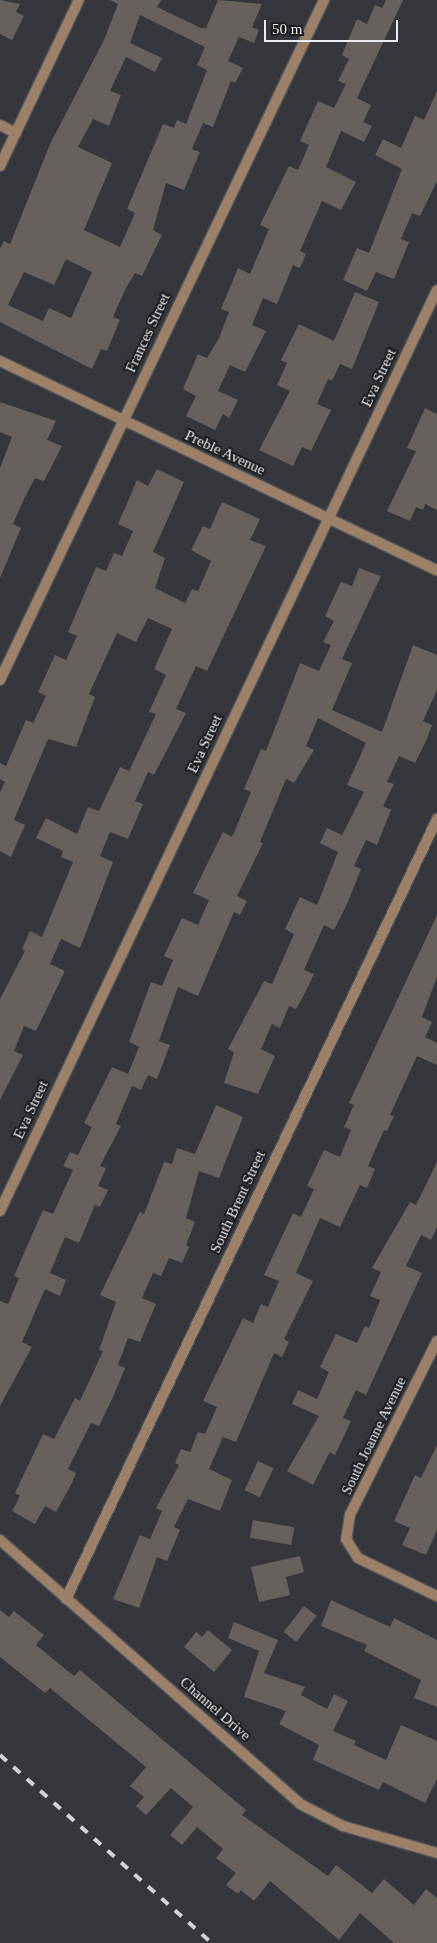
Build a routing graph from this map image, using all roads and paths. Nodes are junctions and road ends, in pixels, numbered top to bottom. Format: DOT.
graph roads {
  1 [pos="79,0"];
  2 [pos="324,0"];
  3 [pos="0,125"];
  4 [pos="16,133"];
  5 [pos="0,166"];
  6 [pos="437,290"];
  7 [pos="0,361"];
  8 [pos="123,421"];
  9 [pos="328,518"];
  10 [pos="437,570"];
  11 [pos="0,680"];
  12 [pos="437,819"];
  13 [pos="0,1210"];
  14 [pos="437,1341"];
  15 [pos="0,1540"];
  16 [pos="437,1596"];
  17 [pos="66,1598"];
  18 [pos="437,1853"];
  1 -- 4 [label="street"];
  2 -- 8 [label="street, Frances Street"];
  3 -- 4 [label="street"];
  4 -- 5 [label="street"];
  6 -- 9 [label="street, Eva Street"];
  7 -- 8 [label="street, Preble Avenue"];
  8 -- 9 [label="street, Preble Avenue"];
  8 -- 11 [label="street, Frances Street"];
  9 -- 10 [label="street, Preble Avenue"];
  9 -- 13 [label="street, Eva Street"];
  12 -- 17 [label="street, South Brent Street"];
  14 -- 16 [label="street, South Joanne Avenue"];
  15 -- 17 [label="street, Channel Drive"];
  17 -- 18 [label="street, Channel Drive"];
}
